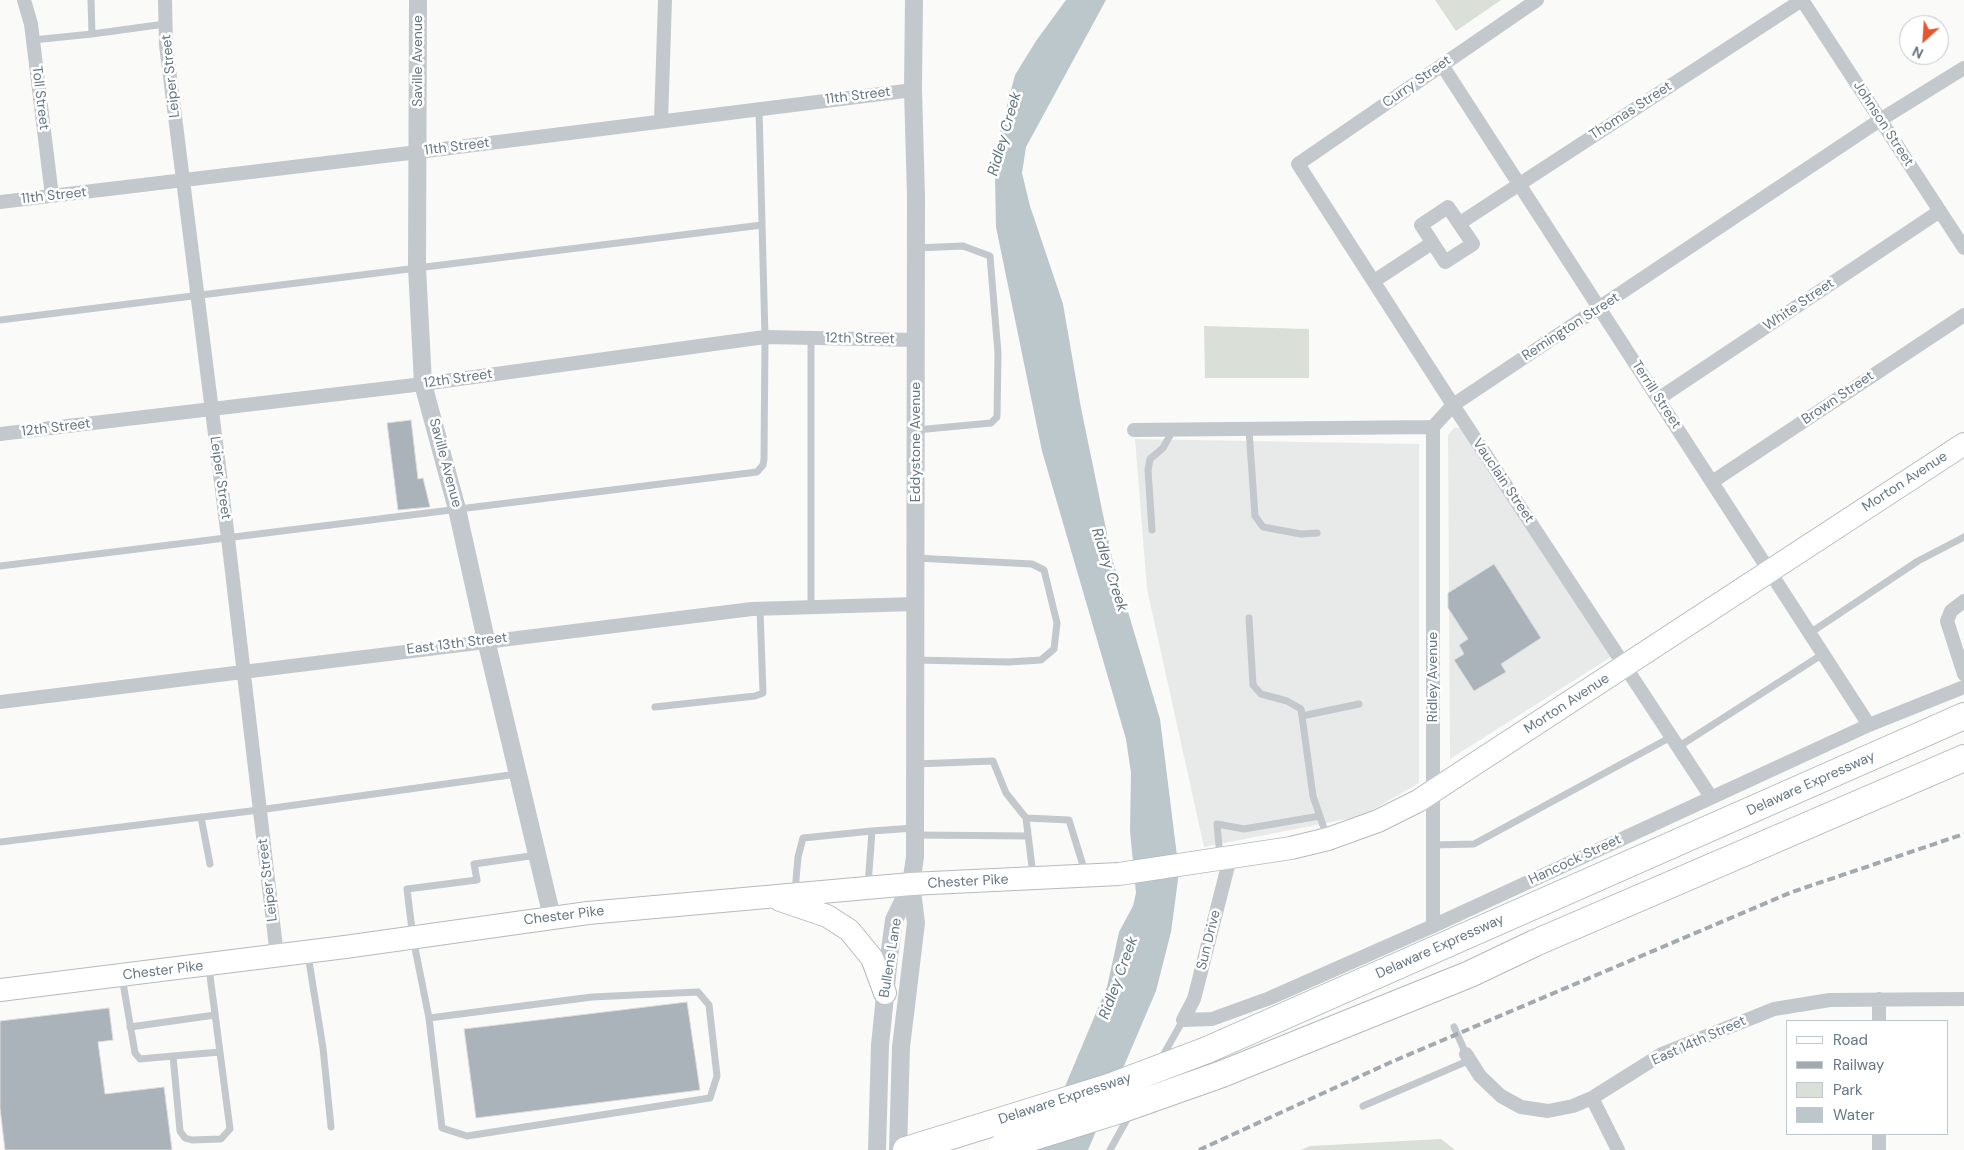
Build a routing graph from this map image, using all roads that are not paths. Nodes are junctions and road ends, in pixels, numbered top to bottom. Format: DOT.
graph roads {
  1 [pos="24,0"];
  2 [pos="91,0"];
  3 [pos="165,0"];
  4 [pos="418,0"];
  5 [pos="665,0"];
  6 [pos="914,0"];
  7 [pos="1537,0"];
  8 [pos="1802,0"];
  9 [pos="165,24"];
  10 [pos="92,34"];
  11 [pos="33,40"];
  12 [pos="1442,65"];
  13 [pos="1964,68"];
  14 [pos="913,90"];
  15 [pos="759,108"];
  16 [pos="1880,120"];
  17 [pos="662,121"];
  18 [pos="418,152"];
  19 [pos="1298,164"];
  20 [pos="183,181"];
  21 [pos="1519,184"];
  22 [pos="52,196"];
  23 [pos="0,202"];
  24 [pos="1940,211"];
  25 [pos="1460,223"];
  26 [pos="762,225"];
  27 [pos="1432,243"];
  28 [pos="916,248"];
  29 [pos="1964,248"];
  30 [pos="418,267"];
  31 [pos="1374,281"];
  32 [pos="197,296"];
  33 [pos="1600,308"];
  34 [pos="1964,315"];
  35 [pos="0,320"];
  36 [pos="765,337"];
  37 [pos="811,338"];
  38 [pos="916,340"];
  39 [pos="423,384"];
  40 [pos="1658,399"];
  41 [pos="1453,405"];
  42 [pos="210,410"];
  43 [pos="1433,427"];
  44 [pos="916,430"];
  45 [pos="1134,430"];
  46 [pos="1173,430"];
  47 [pos="1249,430"];
  48 [pos="0,434"];
  49 [pos="1964,444"];
  50 [pos="1712,482"];
  51 [pos="457,509"];
  52 [pos="1152,530"];
  53 [pos="1317,533"];
  54 [pos="1964,537"];
  55 [pos="228,538"];
  56 [pos="915,558"];
  57 [pos="0,566"];
  58 [pos="1770,572"];
  59 [pos="1964,600"];
  60 [pos="915,604"];
  61 [pos="811,607"];
  62 [pos="760,609"];
  63 [pos="1249,618"];
  64 [pos="1810,633"];
  65 [pos="486,640"];
  66 [pos="1823,654"];
  67 [pos="915,660"];
  68 [pos="1625,666"];
  69 [pos="242,671"];
  70 [pos="1964,674"];
  71 [pos="1964,687"];
  72 [pos="0,702"];
  73 [pos="1358,704"];
  74 [pos="655,707"];
  75 [pos="1302,716"];
  76 [pos="1964,716"];
  77 [pos="1868,725"];
  78 [pos="1675,742"];
  79 [pos="1964,758"];
  80 [pos="915,764"];
  81 [pos="518,774"];
  82 [pos="1433,792"];
  83 [pos="1711,797"];
  84 [pos="259,810"];
  85 [pos="1320,816"];
  86 [pos="201,817"];
  87 [pos="1026,818"];
  88 [pos="872,831"];
  89 [pos="915,832"];
  90 [pos="1028,836"];
  91 [pos="1328,839"];
  92 [pos="0,842"];
  93 [pos="1433,845"];
  94 [pos="537,855"];
  95 [pos="1225,858"];
  96 [pos="210,864"];
  97 [pos="1132,873"];
  98 [pos="1087,876"];
  99 [pos="1033,878"];
  100 [pos="911,884"];
  101 [pos="868,888"];
  102 [pos="795,894"];
  103 [pos="769,896"];
  104 [pos="552,917"];
  105 [pos="1433,926"];
  106 [pos="413,938"];
  107 [pos="308,952"];
  108 [pos="277,956"];
  109 [pos="208,965"];
  110 [pos="122,976"];
  111 [pos="0,990"];
  112 [pos="885,993"];
  113 [pos="1879,999"];
  114 [pos="1964,999"];
  115 [pos="215,1015"];
  116 [pos="430,1018"];
  117 [pos="1183,1020"];
  118 [pos="1879,1020"];
  119 [pos="130,1027"];
  120 [pos="1454,1027"];
  121 [pos="220,1052"];
  122 [pos="173,1056"];
  123 [pos="1468,1057"];
  124 [pos="1147,1084"];
  125 [pos="1142,1092"];
  126 [pos="1592,1098"];
  127 [pos="1363,1106"];
  128 [pos="331,1127"];
  129 [pos="1879,1135"];
  130 [pos="996,1149"];
  131 [pos="877,1150"];
  132 [pos="898,1150"];
  133 [pos="906,1150"];
  134 [pos="1110,1150"];
  135 [pos="1618,1150"];
  136 [pos="1878,1150"];
  1 -- 11 [label="street, Toll Street"];
  2 -- 10 [label="lane"];
  3 -- 9 [label="street, Leiper Street"];
  4 -- 18 [label="street, Saville Avenue"];
  5 -- 17 [label="street"];
  6 -- 14 [label="street, Eddystone Avenue"];
  7 -- 12 [label="street, Curry Street"];
  8 -- 16 [label="street, Johnson Street"];
  8 -- 21 [label="street, Thomas Street"];
  9 -- 10 [label="lane"];
  9 -- 20 [label="street, Leiper Street"];
  10 -- 11 [label="lane"];
  11 -- 22 [label="street, Toll Street"];
  12 -- 19 [label="street, Curry Street"];
  12 -- 21 [label="street, Terrill Street"];
  13 -- 16 [label="street, Remington Street"];
  14 -- 15 [label="street, 11th Street"];
  14 -- 28 [label="street, Eddystone Avenue"];
  15 -- 17 [label="street, 11th Street"];
  15 -- 26 [label="lane"];
  16 -- 24 [label="street, Johnson Street"];
  16 -- 33 [label="street, Remington Street"];
  17 -- 18 [label="street, 11th Street"];
  18 -- 20 [label="street, 11th Street"];
  18 -- 30 [label="street, Saville Avenue"];
  19 -- 31 [label="street, Vauclain Street"];
  20 -- 22 [label="street, 11th Street"];
  20 -- 32 [label="street, Leiper Street"];
  21 -- 25 [label="street, Thomas Street"];
  21 -- 33 [label="street, Terrill Street"];
  22 -- 23 [label="street, 11th Street"];
  24 -- 29 [label="street, Johnson Street"];
  24 -- 40 [label="street, White Street"];
  25 -- 27 [label="street"];
  25 -- 27 [label="street"];
  26 -- 30 [label="lane"];
  26 -- 36 [label="lane"];
  27 -- 31 [label="street"];
  28 -- 38 [label="street, Eddystone Avenue"];
  28 -- 44 [label="lane"];
  30 -- 32 [label="lane"];
  30 -- 39 [label="street, Saville Avenue"];
  31 -- 41 [label="street, Vauclain Street"];
  32 -- 35 [label="lane"];
  32 -- 42 [label="street, Leiper Street"];
  33 -- 40 [label="street, Terrill Street"];
  33 -- 41 [label="street, Remington Street"];
  34 -- 50 [label="street, Brown Street"];
  36 -- 37 [label="street, 12th Street"];
  36 -- 39 [label="street, 12th Street"];
  36 -- 51 [label="lane"];
  37 -- 38 [label="street, 12th Street"];
  37 -- 61 [label="lane"];
  38 -- 44 [label="street, Eddystone Avenue"];
  39 -- 42 [label="street, 12th Street"];
  39 -- 51 [label="street, Saville Avenue"];
  40 -- 50 [label="street, Terrill Street"];
  41 -- 43 [label="street, Remington Street"];
  41 -- 68 [label="street, Vauclain Street"];
  42 -- 48 [label="street, 12th Street"];
  42 -- 55 [label="street, Leiper Street"];
  43 -- 47 [label="street"];
  43 -- 82 [label="street, Ridley Avenue"];
  44 -- 56 [label="street, Eddystone Avenue"];
  45 -- 46 [label="street"];
  46 -- 47 [label="street"];
  46 -- 52 [label="lane"];
  47 -- 53 [label="lane"];
  49 -- 58 [label="main road, Morton Avenue"];
  50 -- 58 [label="street, Terrill Street"];
  51 -- 55 [label="lane"];
  51 -- 65 [label="street, Saville Avenue"];
  54 -- 64 [label="lane"];
  55 -- 57 [label="lane"];
  55 -- 69 [label="street, Leiper Street"];
  56 -- 60 [label="street, Eddystone Avenue"];
  56 -- 67 [label="lane"];
  58 -- 64 [label="street, Terrill Street"];
  58 -- 68 [label="main road, Morton Avenue"];
  59 -- 70 [label="street"];
  60 -- 61 [label="street, East 13th Street"];
  60 -- 67 [label="street, Eddystone Avenue"];
  61 -- 62 [label="street, East 13th Street"];
  62 -- 65 [label="street, East 13th Street"];
  62 -- 74 [label="lane"];
  63 -- 75 [label="lane"];
  64 -- 66 [label="street, Terrill Street"];
  65 -- 69 [label="street, East 13th Street"];
  65 -- 81 [label="street, Saville Avenue"];
  66 -- 77 [label="street, Terrill Street"];
  66 -- 78 [label="lane"];
  67 -- 80 [label="street, Eddystone Avenue"];
  68 -- 78 [label="street, Vauclain Street"];
  68 -- 82 [label="main road, Morton Avenue"];
  69 -- 72 [label="street, East 13th Street"];
  69 -- 84 [label="street, Leiper Street"];
  71 -- 77 [label="street, Hancock Street"];
  73 -- 75 [label="lane"];
  75 -- 85 [label="lane"];
  76 -- 133 [label="highway, Delaware Expressway, bridge"];
  77 -- 83 [label="street, Hancock Street"];
  78 -- 83 [label="street, Vauclain Street"];
  78 -- 93 [label="lane"];
  79 -- 130 [label="highway, Delaware Expressway, bridge"];
  80 -- 87 [label="lane"];
  80 -- 89 [label="street, Eddystone Avenue"];
  81 -- 84 [label="lane"];
  81 -- 94 [label="street, Saville Avenue"];
  82 -- 91 [label="main road, Morton Avenue"];
  82 -- 93 [label="street, Ridley Avenue"];
  83 -- 105 [label="street, Hancock Street"];
  84 -- 86 [label="lane"];
  84 -- 108 [label="street, Leiper Street"];
  85 -- 91 [label="lane"];
  85 -- 95 [label="lane"];
  86 -- 92 [label="lane"];
  86 -- 96 [label="lane"];
  87 -- 90 [label="lane"];
  87 -- 98 [label="lane"];
  88 -- 89 [label="lane"];
  88 -- 101 [label="lane"];
  88 -- 102 [label="lane"];
  89 -- 90 [label="lane"];
  89 -- 100 [label="street, Eddystone Avenue"];
  90 -- 99 [label="lane"];
  91 -- 95 [label="main road, Morton Avenue"];
  93 -- 105 [label="street, Ridley Avenue"];
  94 -- 104 [label="street, Saville Avenue"];
  94 -- 106 [label="lane"];
  95 -- 97 [label="main road, Morton Avenue"];
  95 -- 117 [label="street, Sun Drive"];
  97 -- 98 [label="main road, Chester Pike"];
  98 -- 99 [label="main road, Chester Pike"];
  99 -- 100 [label="main road, Chester Pike"];
  100 -- 101 [label="main road, Chester Pike"];
  100 -- 112 [label="street, Bullens Lane"];
  100 -- 132 [label="street, Bullens Lane"];
  101 -- 102 [label="main road, Chester Pike"];
  102 -- 103 [label="main road, Chester Pike"];
  103 -- 104 [label="main road, Chester Pike"];
  103 -- 112 [label="main road"];
  104 -- 106 [label="main road, Chester Pike"];
  105 -- 117 [label="street, Hancock Street"];
  106 -- 107 [label="main road, Chester Pike"];
  106 -- 116 [label="lane"];
  107 -- 108 [label="main road, Chester Pike"];
  107 -- 128 [label="lane"];
  108 -- 109 [label="main road, Chester Pike"];
  109 -- 110 [label="main road, Chester Pike"];
  109 -- 115 [label="lane"];
  110 -- 111 [label="main road, Chester Pike"];
  110 -- 119 [label="lane"];
  112 -- 131 [label="street, Bullens Lane"];
  113 -- 114 [label="street, East 14th Street"];
  113 -- 118 [label="street"];
  113 -- 126 [label="street, East 14th Street"];
  115 -- 119 [label="lane"];
  115 -- 121 [label="lane"];
  116 -- 116 [label="lane"];
  117 -- 124 [label="lane"];
  119 -- 122 [label="lane"];
  120 -- 123 [label="lane"];
  121 -- 122 [label="lane"];
  121 -- 122 [label="lane"];
  123 -- 126 [label="street, East 14th Street"];
  123 -- 127 [label="lane"];
  125 -- 134 [label="lane"];
  126 -- 135 [label="street"];
  129 -- 136 [label="street"];
}
